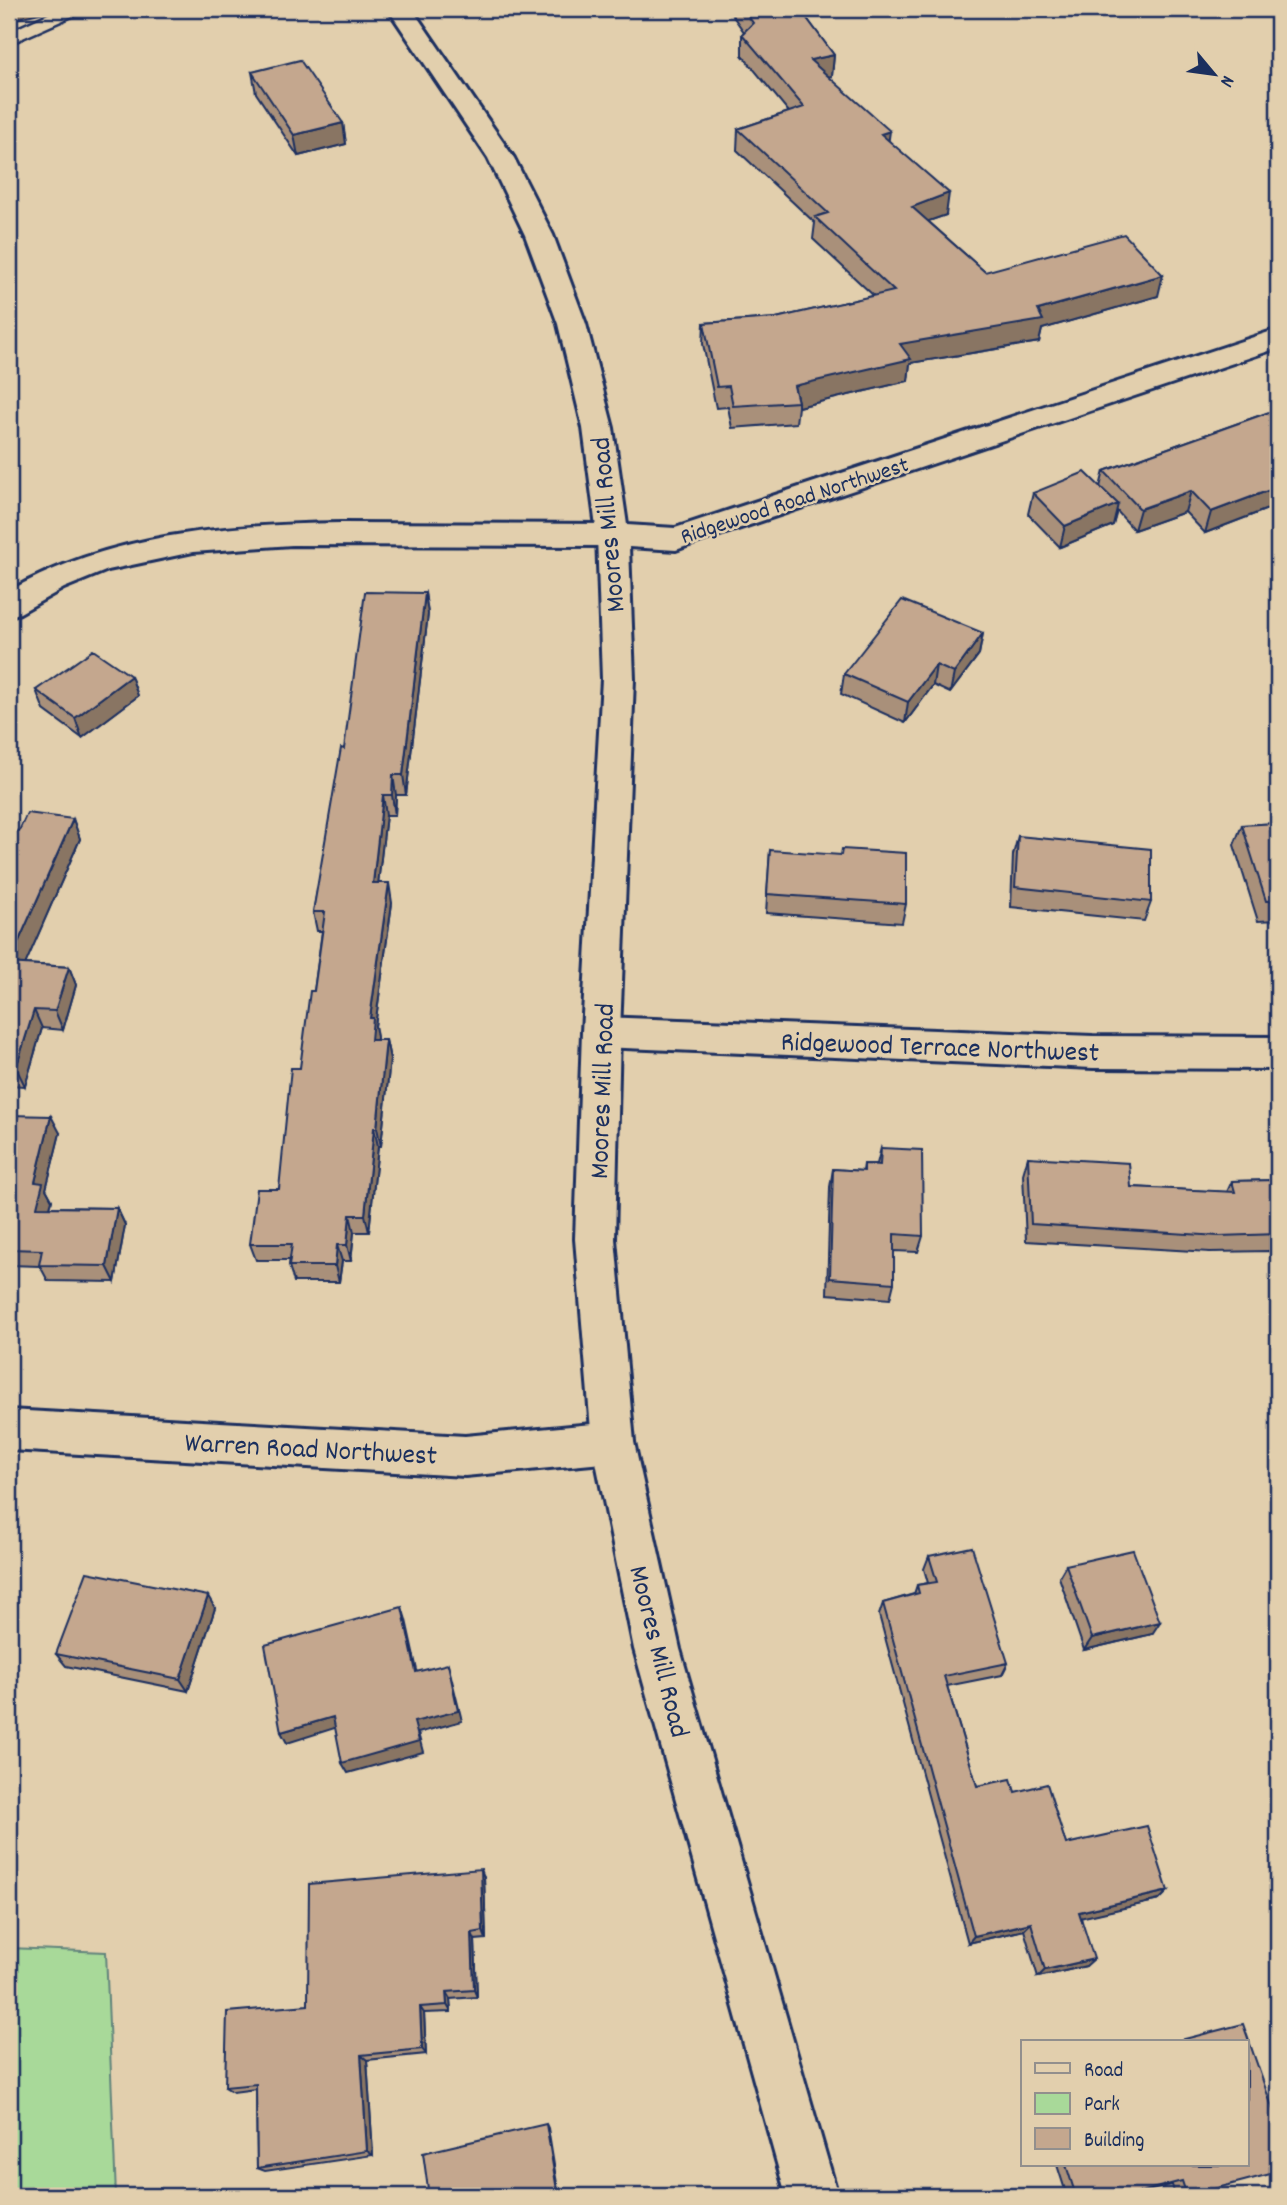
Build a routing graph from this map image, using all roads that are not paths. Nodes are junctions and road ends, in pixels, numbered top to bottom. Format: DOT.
graph roads {
  1 [pos="73,9"];
  2 [pos="400,9"];
  3 [pos="9,39"];
  4 [pos="1278,338"];
  5 [pos="613,535"];
  6 [pos="9,605"];
  7 [pos="601,1032"];
  8 [pos="1278,1053"];
  9 [pos="9,1430"];
  10 [pos="613,1442"];
  11 [pos="812,2196"];
  1 -- 3 [label="lane"];
  2 -- 5 [label="street, Moores Mill Road"];
  4 -- 5 [label="street, Ridgewood Road Northwest"];
  5 -- 6 [label="street, Ridgewood Road Northwest"];
  5 -- 7 [label="street, Moores Mill Road"];
  7 -- 8 [label="street, Ridgewood Terrace Northwest"];
  7 -- 10 [label="street, Moores Mill Road"];
  9 -- 10 [label="street, Warren Road Northwest"];
  10 -- 11 [label="street, Moores Mill Road"];
}
